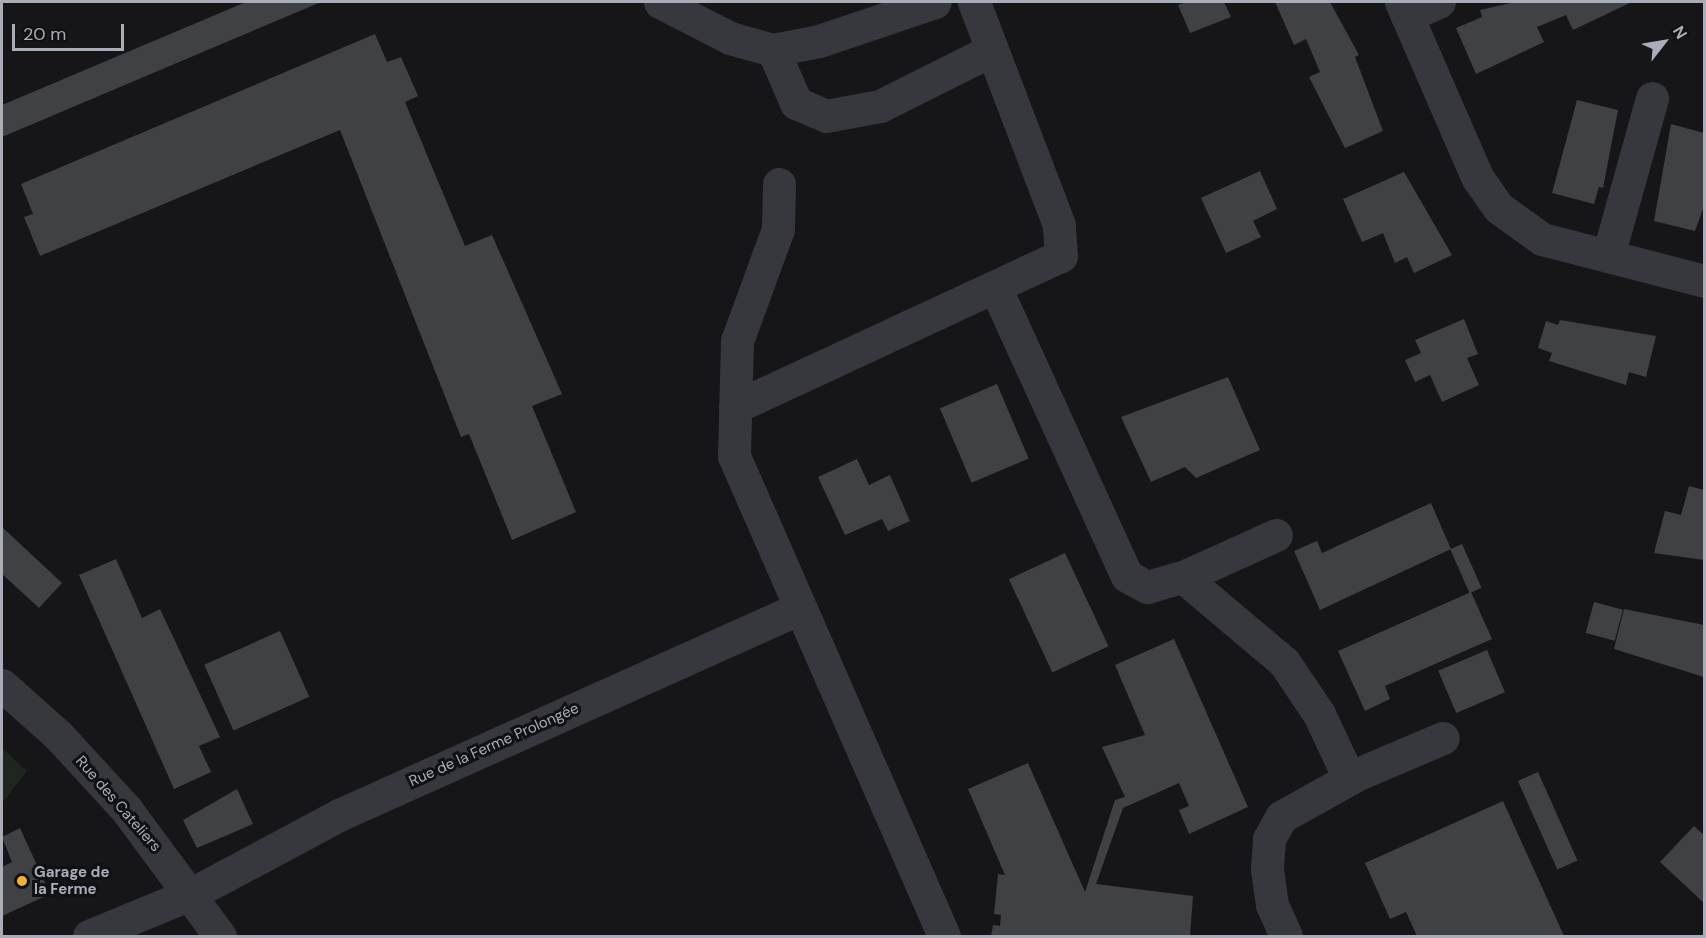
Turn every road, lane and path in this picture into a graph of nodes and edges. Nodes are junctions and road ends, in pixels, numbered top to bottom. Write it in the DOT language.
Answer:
graph roads {
  1 [pos="660,2"];
  2 [pos="935,2"];
  3 [pos="974,2"];
  4 [pos="1439,2"];
  5 [pos="1404,9"];
  6 [pos="773,50"];
  7 [pos="992,50"];
  8 [pos="1652,98"];
  9 [pos="779,184"];
  10 [pos="1608,256"];
  11 [pos="1704,281"];
  12 [pos="996,289"];
  13 [pos="735,407"];
  14 [pos="1276,535"];
  15 [pos="1183,577"];
  16 [pos="800,608"];
  17 [pos="2,685"];
  18 [pos="1443,738"];
  19 [pos="1349,778"];
  20 [pos="193,893"];
  21 [pos="89,936"];
  22 [pos="220,936"];
  23 [pos="944,936"];
  24 [pos="1286,936"];
  1 -- 6 [label="street"];
  2 -- 6 [label="street"];
  3 -- 7 [label="street"];
  4 -- 5 [label="street"];
  5 -- 10 [label="street"];
  6 -- 7 [label="street"];
  7 -- 12 [label="street"];
  8 -- 10 [label="street"];
  9 -- 13 [label="street"];
  10 -- 11 [label="street"];
  12 -- 13 [label="street"];
  12 -- 15 [label="street"];
  13 -- 16 [label="street"];
  14 -- 15 [label="street"];
  15 -- 19 [label="street"];
  16 -- 20 [label="street, Rue de la Ferme Prolongée"];
  16 -- 23 [label="street"];
  17 -- 20 [label="street, Rue des Cateliers"];
  18 -- 19 [label="street"];
  19 -- 24 [label="street"];
  20 -- 21 [label="street, Rue de la Ferme Prolongée"];
  20 -- 22 [label="street, Rue des Cateliers"];
}
